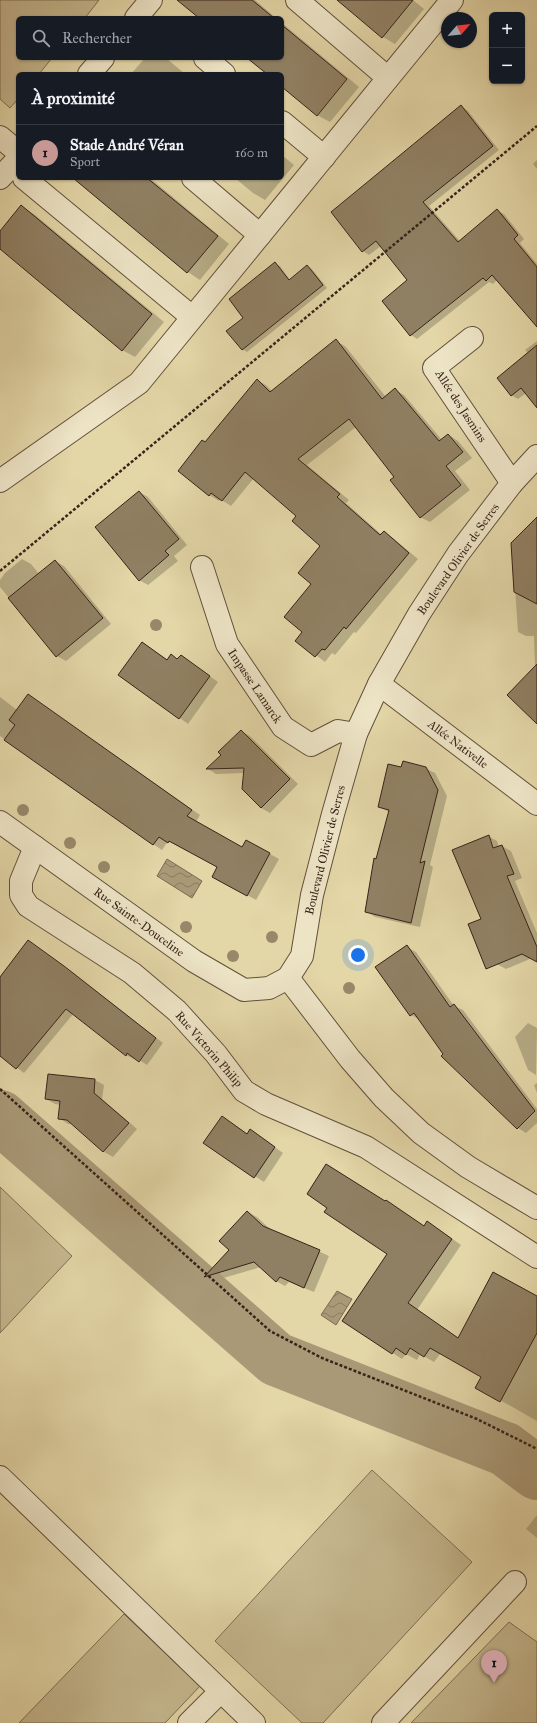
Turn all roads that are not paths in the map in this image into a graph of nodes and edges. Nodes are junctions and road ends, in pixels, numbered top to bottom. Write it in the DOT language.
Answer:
graph roads {
  1 [pos="297,0"];
  2 [pos="452,0"];
  3 [pos="101,60"];
  4 [pos="207,60"];
  5 [pos="92,72"];
  6 [pos="222,72"];
  7 [pos="388,78"];
  8 [pos="284,124"];
  9 [pos="0,137"];
  10 [pos="324,157"];
  11 [pos="15,168"];
  12 [pos="29,180"];
  13 [pos="195,180"];
  14 [pos="260,235"];
  15 [pos="192,317"];
  16 [pos="472,338"];
  17 [pos="537,456"];
  18 [pos="0,481"];
  19 [pos="512,483"];
  20 [pos="202,567"];
  21 [pos="379,684"];
  22 [pos="356,734"];
  23 [pos="537,804"];
  24 [pos="0,822"];
  25 [pos="35,847"];
  26 [pos="288,978"];
  27 [pos="537,1208"];
  28 [pos="537,1257"];
  29 [pos="0,1477"];
  30 [pos="515,1582"];
  31 [pos="221,1691"];
  32 [pos="189,1723"];
  33 [pos="254,1723"];
  34 [pos="383,1723"];
  1 -- 7 [label="street"];
  2 -- 7 [label="street"];
  3 -- 5 [label="street"];
  4 -- 6 [label="street"];
  7 -- 10 [label="street"];
  8 -- 10 [label="street"];
  9 -- 11 [label="street"];
  10 -- 14 [label="street"];
  12 -- 15 [label="street"];
  13 -- 14 [label="street"];
  14 -- 15 [label="street"];
  15 -- 18 [label="street"];
  16 -- 19 [label="street, Allée des Jasmins"];
  17 -- 19 [label="street, Boulevard Olivier de Serres"];
  19 -- 21 [label="street, Boulevard Olivier de Serres"];
  20 -- 22 [label="street, Impasse Lamarck"];
  21 -- 22 [label="street, Boulevard Olivier de Serres"];
  21 -- 23 [label="street, Allée Nativelle"];
  22 -- 26 [label="street, Boulevard Olivier de Serres"];
  24 -- 25 [label="street, Rue Sainte-Douceline"];
  25 -- 26 [label="street, Rue Sainte-Douceline"];
  25 -- 28 [label="street, Rue Victorin Philip"];
  26 -- 27 [label="street"];
  29 -- 31 [label="street"];
  30 -- 34 [label="street"];
  31 -- 32 [label="street"];
  31 -- 33 [label="street"];
}
